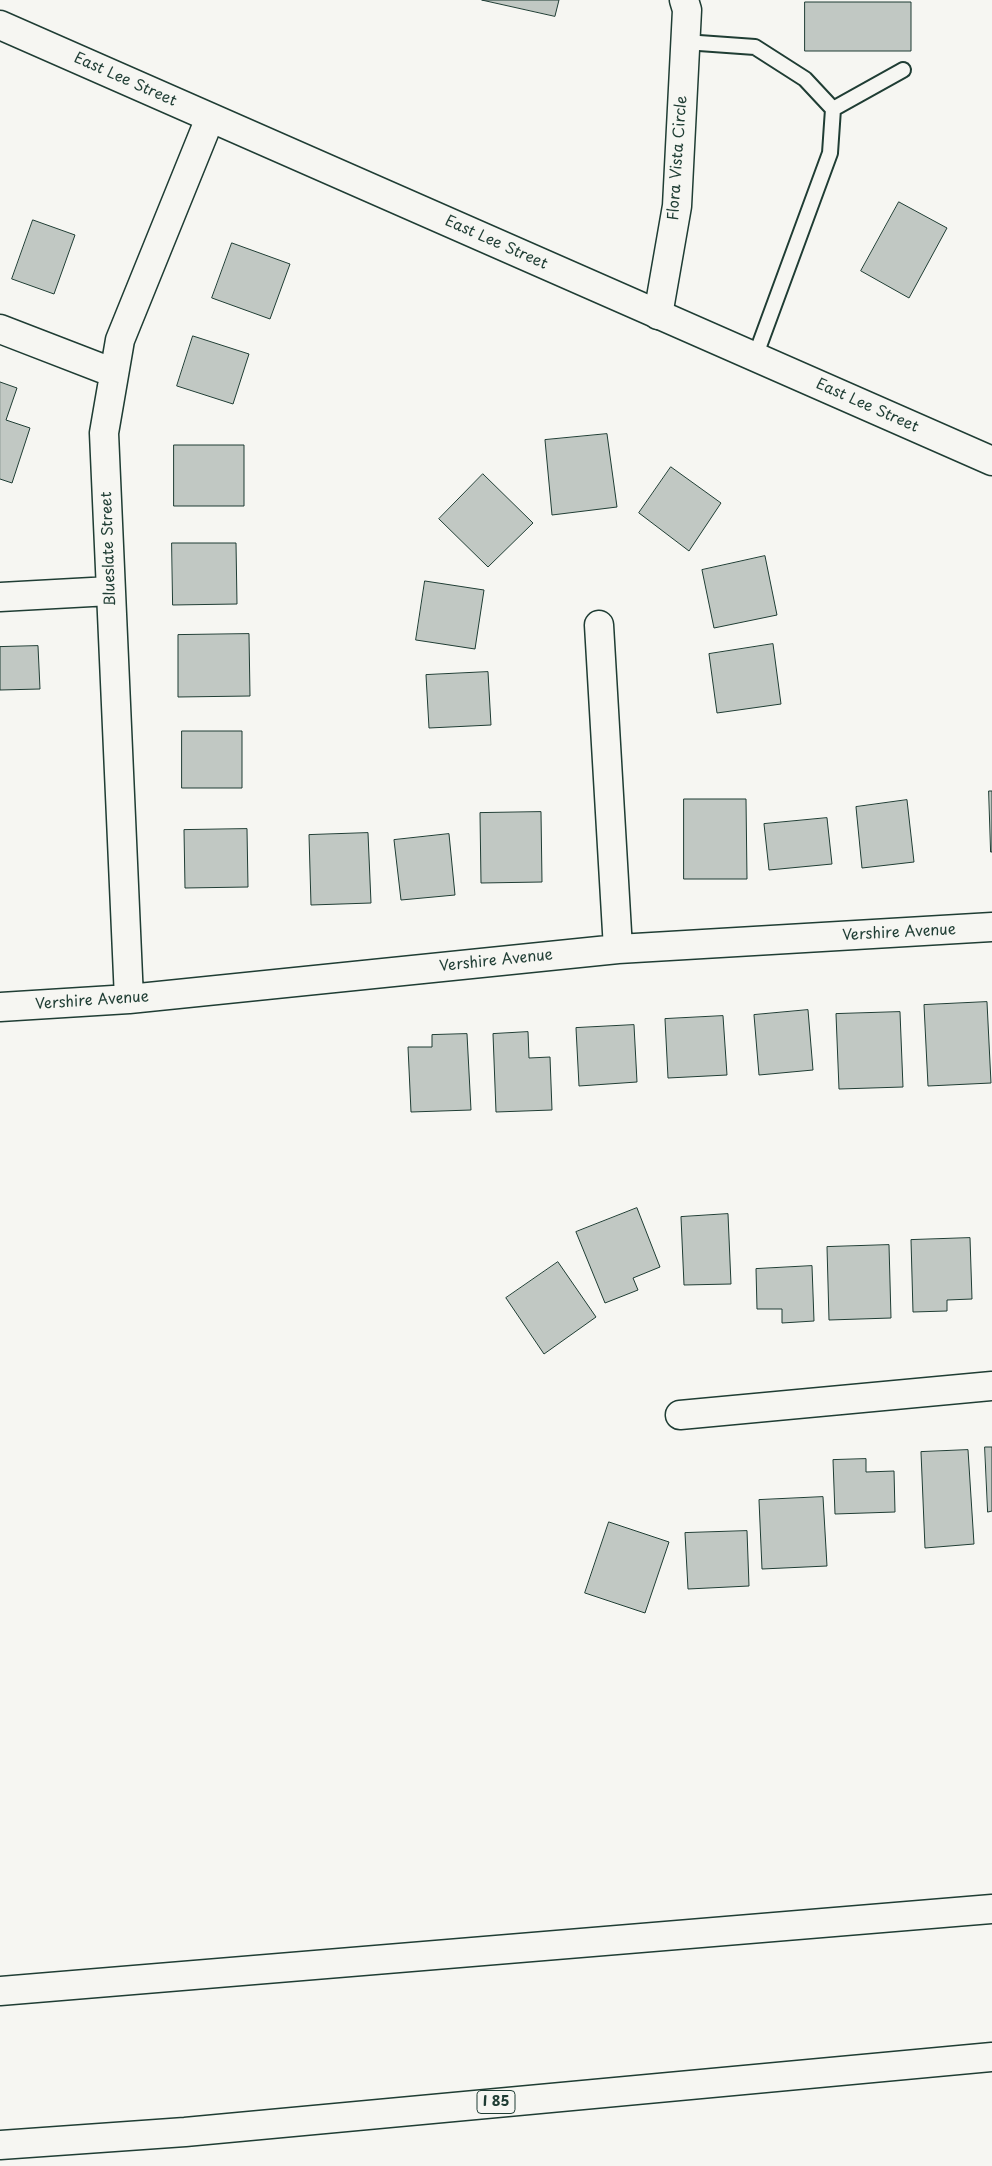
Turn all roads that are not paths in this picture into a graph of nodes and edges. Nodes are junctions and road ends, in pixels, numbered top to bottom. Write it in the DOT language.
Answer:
graph roads {
  1 [pos="684,0"];
  2 [pos="0,25"];
  3 [pos="685,42"];
  4 [pos="903,70"];
  5 [pos="833,109"];
  6 [pos="210,118"];
  7 [pos="658,315"];
  8 [pos="0,329"];
  9 [pos="755,357"];
  10 [pos="114,373"];
  11 [pos="992,461"];
  12 [pos="110,591"];
  13 [pos="0,597"];
  14 [pos="599,625"];
  15 [pos="992,927"];
  16 [pos="618,949"];
  17 [pos="129,999"];
  18 [pos="0,1008"];
  19 [pos="992,1386"];
  20 [pos="680,1414"];
  21 [pos="992,1909"];
  22 [pos="0,1991"];
  23 [pos="992,2057"];
  24 [pos="0,2145"];
  1 -- 3 [label="main road, Flora Vista Circle"];
  2 -- 6 [label="main road, East Lee Street"];
  3 -- 5 [label="lane"];
  3 -- 7 [label="main road, Flora Vista Circle"];
  4 -- 5 [label="lane"];
  5 -- 9 [label="lane"];
  6 -- 7 [label="main road, East Lee Street"];
  6 -- 10 [label="main road, Blueslate Street"];
  7 -- 9 [label="main road, East Lee Street"];
  8 -- 10 [label="main road"];
  9 -- 11 [label="main road, East Lee Street"];
  10 -- 12 [label="main road, Blueslate Street"];
  12 -- 13 [label="main road"];
  12 -- 17 [label="main road, Blueslate Street"];
  14 -- 16 [label="main road"];
  15 -- 16 [label="main road, Vershire Avenue"];
  16 -- 17 [label="main road, Vershire Avenue"];
  17 -- 18 [label="main road, Vershire Avenue"];
  19 -- 20 [label="main road"];
  21 -- 22 [label="main road"];
  23 -- 24 [label="main road, I 85"];
}
